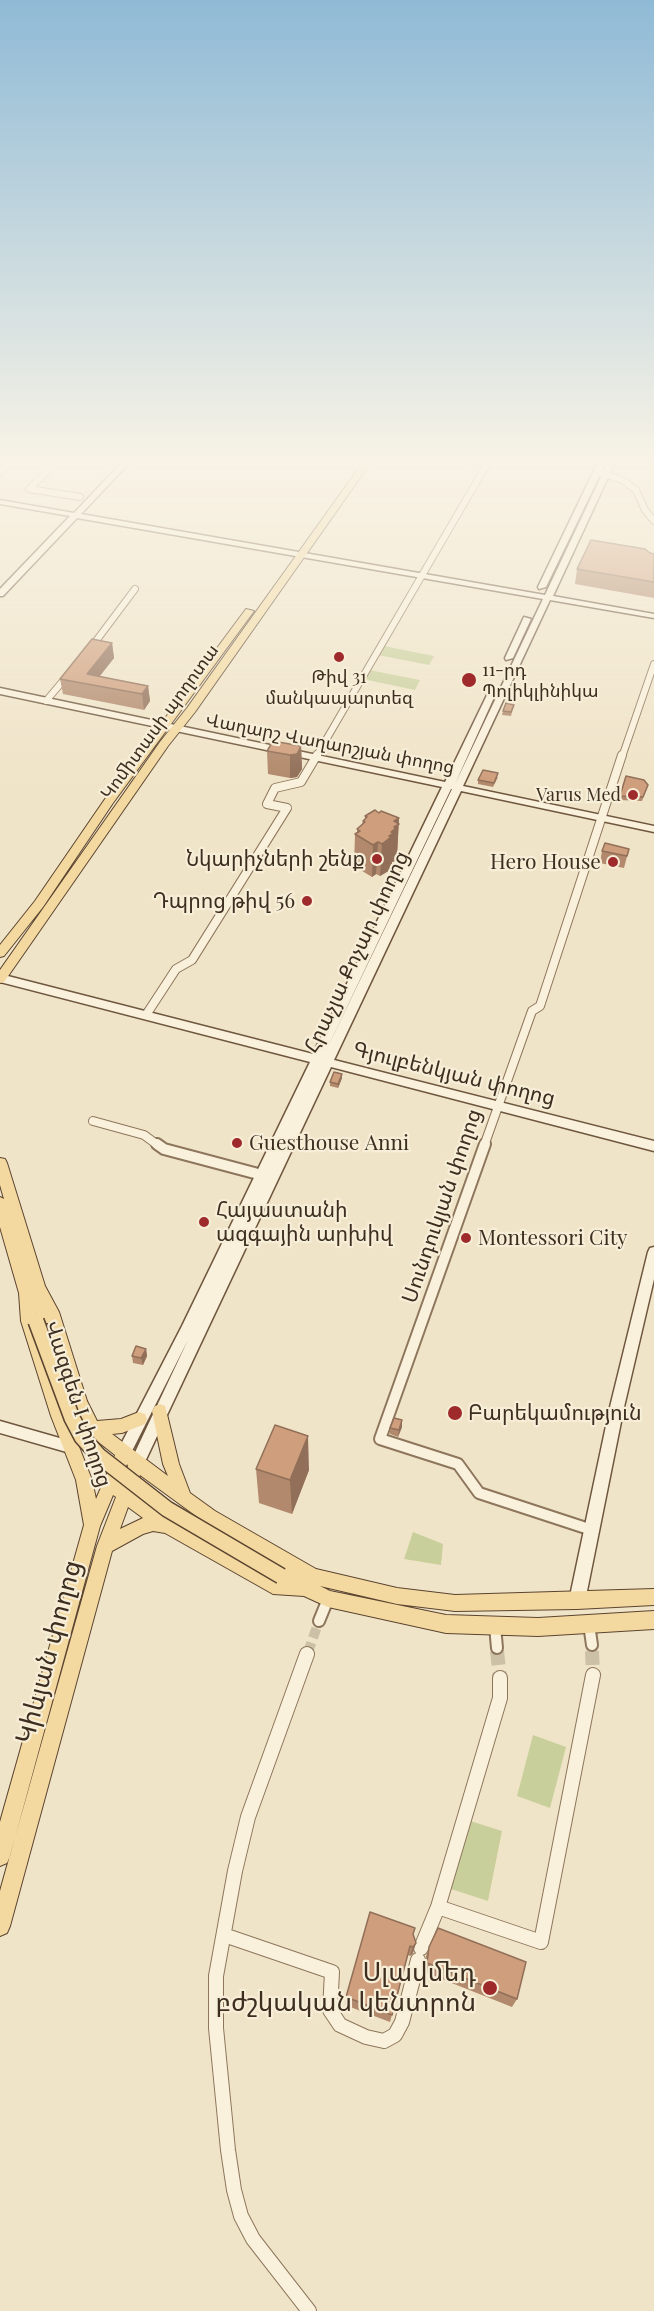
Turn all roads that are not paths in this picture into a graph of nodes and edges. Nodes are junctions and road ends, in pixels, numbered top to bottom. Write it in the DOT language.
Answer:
graph roads {
  1 [pos="27,566"];
  2 [pos="287,566"];
  3 [pos="366,566"];
  4 [pos="426,566"];
  5 [pos="556,566"];
  6 [pos="558,566"];
  7 [pos="421,575"];
  8 [pos="135,589"];
  9 [pos="0,594"];
  10 [pos="542,597"];
  11 [pos="654,616"];
  12 [pos="81,659"];
  13 [pos="654,664"];
  14 [pos="74,669"];
  15 [pos="651,684"];
  16 [pos="0,691"];
  17 [pos="0,697"];
  18 [pos="46,701"];
  19 [pos="169,730"];
  20 [pos="314,760"];
  21 [pos="452,788"];
  22 [pos="600,819"];
  23 [pos="654,831"];
  24 [pos="0,953"];
  25 [pos="0,978"];
  26 [pos="146,1016"];
  27 [pos="323,1060"];
  28 [pos="498,1106"];
  29 [pos="93,1121"];
  30 [pos="654,1146"];
  31 [pos="0,1163"];
  32 [pos="262,1175"];
  33 [pos="0,1203"];
  34 [pos="654,1252"];
  35 [pos="32,1291"];
  36 [pos="160,1411"];
  37 [pos="139,1419"];
  38 [pos="0,1427"];
  39 [pos="93,1428"];
  40 [pos="70,1447"];
  41 [pos="130,1473"];
  42 [pos="110,1482"];
  43 [pos="185,1499"];
  44 [pos="92,1526"];
  45 [pos="167,1526"];
  46 [pos="592,1530"];
  47 [pos="105,1546"];
  48 [pos="311,1583"];
  49 [pos="654,1597"];
  50 [pos="328,1599"];
  51 [pos="577,1601"];
  52 [pos="654,1620"];
  53 [pos="319,1621"];
  54 [pos="589,1624"];
  55 [pos="495,1626"];
  56 [pos="592,1645"];
  57 [pos="497,1648"];
  58 [pos="307,1654"];
  59 [pos="593,1676"];
  60 [pos="500,1678"];
  61 [pos="9,1848"];
  62 [pos="438,1907"];
  63 [pos="0,1926"];
  64 [pos="224,1935"];
  65 [pos="309,2311"];
  1 -- 9 [label="main road"];
  2 -- 19 [label="main road, Կոմիտասի պողոտա"];
  3 -- 7 [label="main road"];
  4 -- 7 [label="street"];
  5 -- 10 [label="main road, Հրաչյա Քոչար փողոց"];
  6 -- 10 [label="main road, Հրաչյա Քոչար փողոց"];
  7 -- 10 [label="main road"];
  7 -- 20 [label="street"];
  8 -- 12 [label="street"];
  10 -- 11 [label="main road"];
  10 -- 21 [label="main road, Հրաչյա Քոչար փողոց"];
  13 -- 15 [label="street, Սունդուկյան փողոց"];
  14 -- 18 [label="street"];
  15 -- 22 [label="street, Սունդուկյան փողոց"];
  16 -- 18 [label="main road, Վաղարշ Վաղարշյան փողոց"];
  17 -- 19 [label="main road, Վաղարշ Վաղարշյան փողոց"];
  18 -- 19 [label="main road, Վաղարշ Վաղարշյան փողոց"];
  19 -- 20 [label="main road, Վաղարշ Վաղարշյան փողոց"];
  19 -- 24 [label="main road, Կոմիտասի պողոտա"];
  19 -- 25 [label="main road, Կոմիտասի պողոտա"];
  20 -- 21 [label="main road, Վաղարշ Վաղարշյան փողոց"];
  20 -- 26 [label="street"];
  21 -- 22 [label="main road, Վաղարշ Վաղարշյան փողոց"];
  21 -- 27 [label="main road, Հրաչյա Քոչար փողոց"];
  22 -- 23 [label="main road, Վաղարշ Վաղարշյան փողոց"];
  22 -- 28 [label="street, Սունդուկյան փողոց"];
  25 -- 26 [label="main road, Գյուլբենկյան փողոց"];
  26 -- 27 [label="main road, Գյուլբենկյան փողոց"];
  27 -- 28 [label="main road, Գյուլբենկյան փողոց"];
  27 -- 32 [label="main road, Հրաչյա Քոչար փողոց"];
  27 -- 36 [label="main road, Հրաչյա Քոչար փողոց"];
  28 -- 30 [label="main road, Գյուլբենկյան փողոց"];
  28 -- 46 [label="street, Սունդուկյան փողոց"];
  29 -- 32 [label="street"];
  31 -- 35 [label="main road, Վազգեն I փողոց"];
  32 -- 37 [label="main road, Հրաչյա Քոչար փողոց"];
  33 -- 35 [label="main road, Վազգեն I փողոց"];
  34 -- 46 [label="main road"];
  35 -- 39 [label="main road, Վազգեն I փողոց"];
  35 -- 40 [label="main road, Վազգեն I փողոց"];
  35 -- 41 [label="main road, Վազգեն I փողոց, bridge"];
  36 -- 41 [label="main road, Հրաչյա Քոչար փողոց"];
  36 -- 43 [label="main road"];
  37 -- 39 [label="main road"];
  37 -- 41 [label="main road, Հրաչյա Քոչար փողոց"];
  38 -- 40 [label="main road"];
  39 -- 40 [label="main road"];
  39 -- 41 [label="main road"];
  40 -- 44 [label="main road, Վազգեն I փողոց"];
  41 -- 42 [label="main road"];
  41 -- 42 [label="main road, Կիևյան փողոց"];
  41 -- 43 [label="main road"];
  41 -- 45 [label="main road"];
  41 -- 47 [label="main road, Կիևյան փողոց"];
  41 -- 48 [label="main road, bridge"];
  42 -- 44 [label="main road, Կիևյան փողոց"];
  43 -- 45 [label="main road"];
  43 -- 48 [label="main road"];
  44 -- 61 [label="main road, Կիևյան փողոց"];
  45 -- 47 [label="main road"];
  45 -- 48 [label="main road"];
  46 -- 51 [label="main road"];
  47 -- 61 [label="main road, Կիևյան փողոց"];
  48 -- 50 [label="main road"];
  48 -- 51 [label="main road"];
  49 -- 51 [label="main road"];
  50 -- 53 [label="street"];
  50 -- 55 [label="main road"];
  52 -- 54 [label="main road"];
  54 -- 55 [label="main road"];
  54 -- 56 [label="street"];
  55 -- 57 [label="street"];
  58 -- 64 [label="street"];
  59 -- 62 [label="street"];
  60 -- 62 [label="street"];
  61 -- 63 [label="main road, Կիևյան փողոց"];
  62 -- 64 [label="street"];
  64 -- 65 [label="street"];
}
